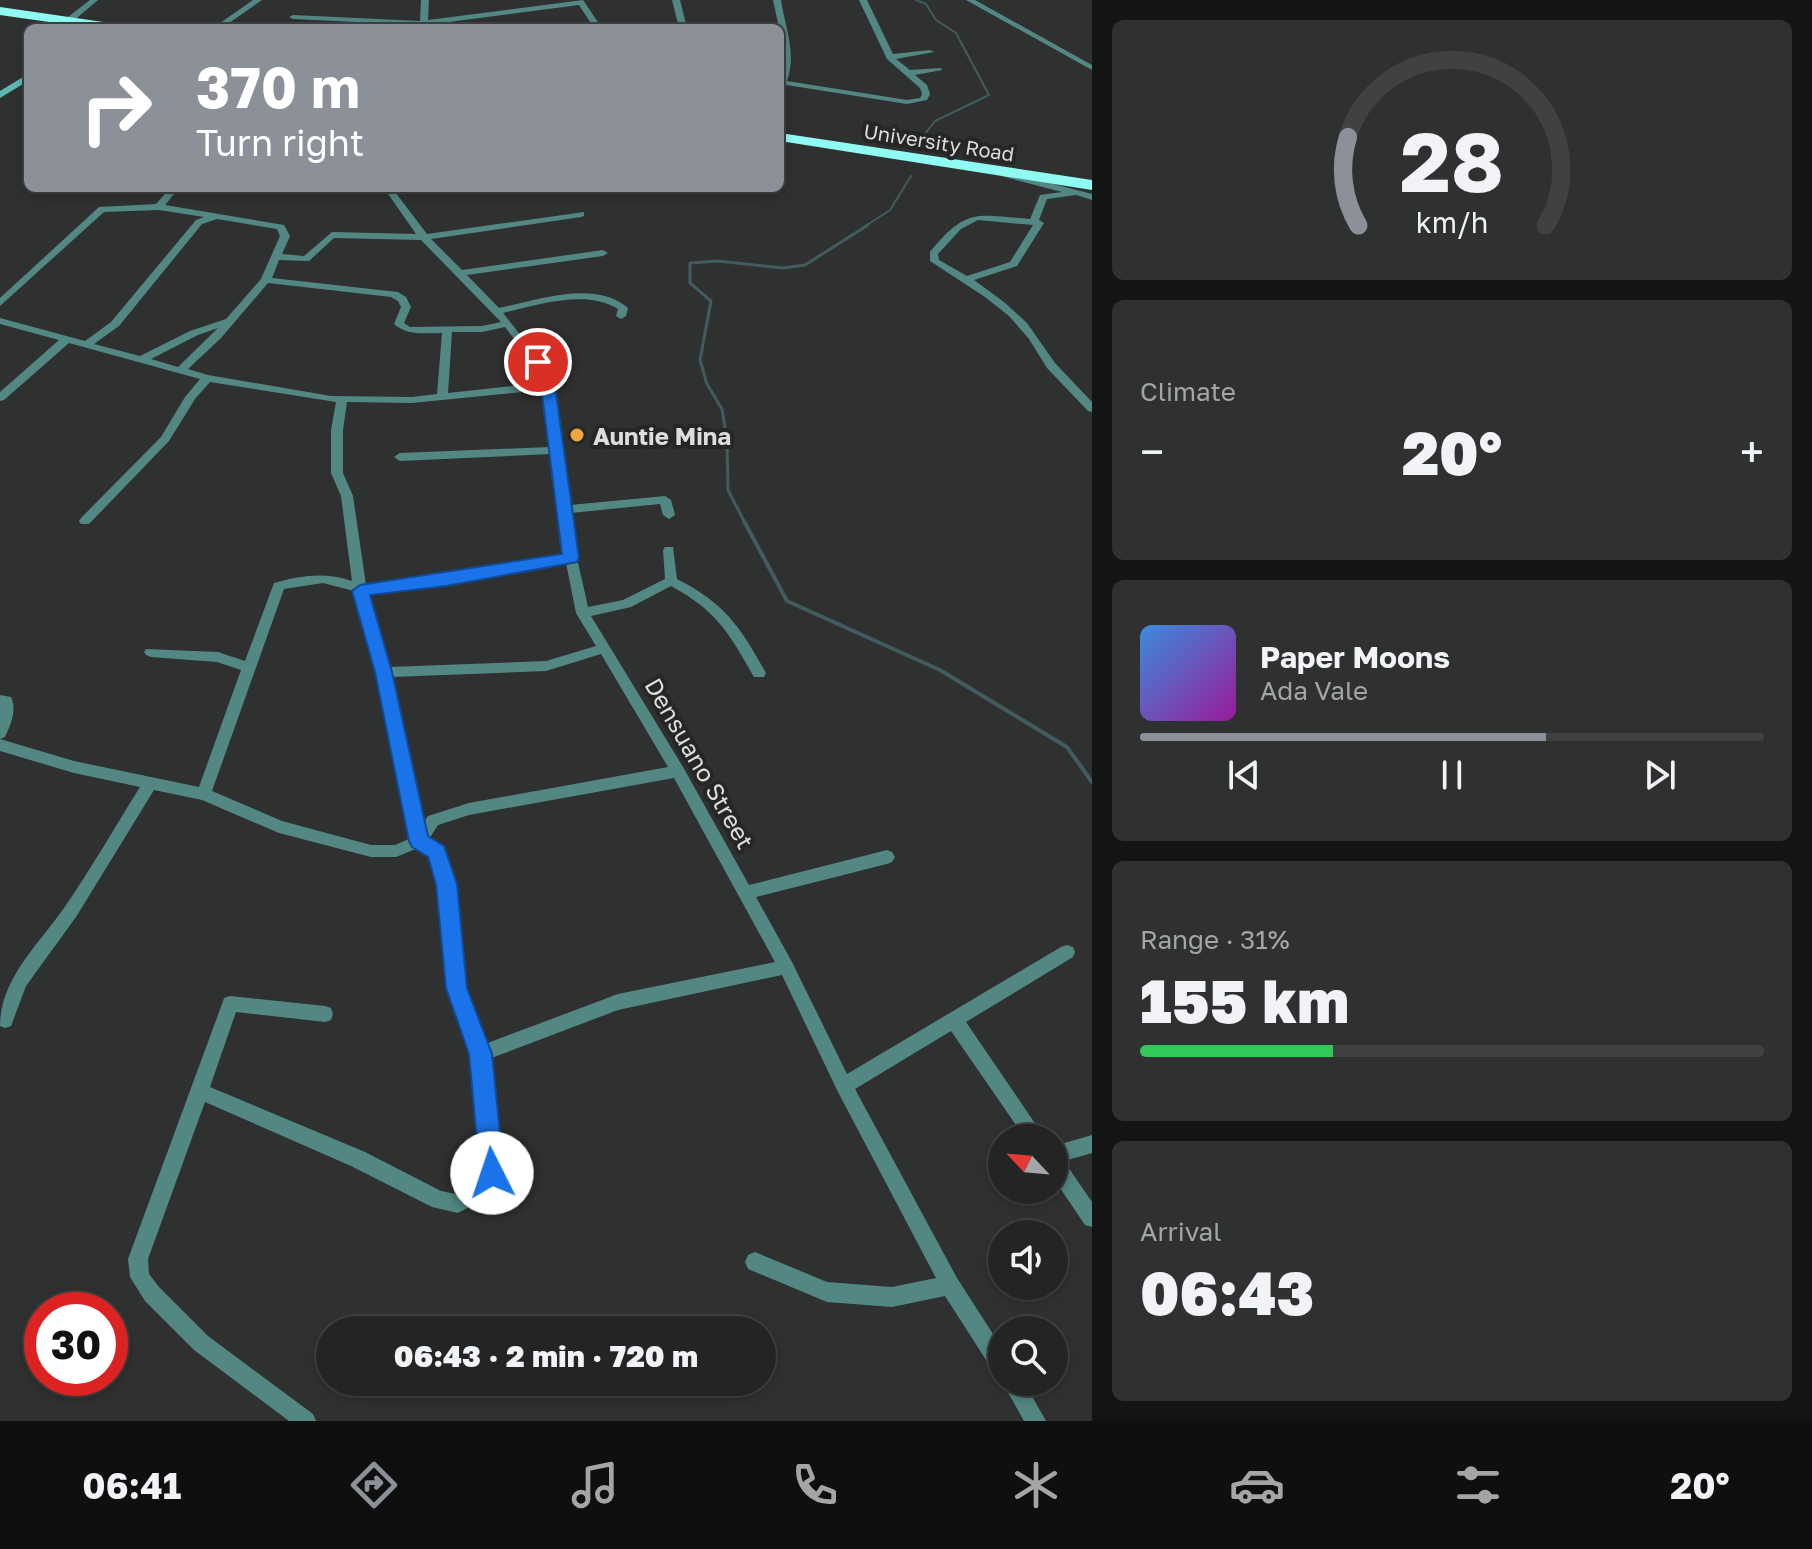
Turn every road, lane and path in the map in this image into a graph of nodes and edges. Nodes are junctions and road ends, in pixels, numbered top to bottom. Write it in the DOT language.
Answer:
graph roads {
  1 [pos="94,0"];
  2 [pos="258,0"];
  3 [pos="425,0"];
  4 [pos="676,0"];
  5 [pos="777,0"];
  6 [pos="863,0"];
  7 [pos="970,0"];
  8 [pos="580,2"];
  9 [pos="0,14"];
  10 [pos="293,17"];
  11 [pos="66,21"];
  12 [pos="88,24"];
  13 [pos="223,24"];
  14 [pos="405,24"];
  15 [pos="421,24"];
  16 [pos="428,24"];
  17 [pos="595,24"];
  18 [pos="682,24"];
  19 [pos="783,24"];
  20 [pos="784,30"];
  21 [pos="930,52"];
  22 [pos="890,57"];
  23 [pos="1092,68"];
  24 [pos="938,70"];
  25 [pos="908,73"];
  26 [pos="784,77"];
  27 [pos="24,80"];
  28 [pos="784,82"];
  29 [pos="0,95"];
  30 [pos="784,132"];
  31 [pos="784,138"];
  32 [pos="1088,186"];
  33 [pos="172,192"];
  34 [pos="391,192"];
  35 [pos="159,207"];
  36 [pos="581,214"];
  37 [pos="197,218"];
  38 [pos="1034,222"];
  39 [pos="427,237"];
  40 [pos="603,253"];
  41 [pos="278,257"];
  42 [pos="462,273"];
  43 [pos="266,280"];
  44 [pos="965,280"];
  45 [pos="0,303"];
  46 [pos="497,311"];
  47 [pos="621,316"];
  48 [pos="0,321"];
  49 [pos="231,321"];
  50 [pos="507,324"];
  51 [pos="447,330"];
  52 [pos="67,339"];
  53 [pos="86,345"];
  54 [pos="141,360"];
  55 [pos="180,371"];
  56 [pos="207,378"];
  57 [pos="548,386"];
  58 [pos="442,395"];
  59 [pos="0,398"];
  60 [pos="342,398"];
  61 [pos="1092,409"];
  62 [pos="555,450"];
  63 [pos="400,457"];
  64 [pos="564,510"];
  65 [pos="669,515"];
  66 [pos="85,521"];
  67 [pos="669,550"];
  68 [pos="571,558"];
  69 [pos="671,581"];
  70 [pos="360,591"];
  71 [pos="583,613"];
  72 [pos="603,649"];
  73 [pos="151,652"];
  74 [pos="251,668"];
  75 [pos="384,672"];
  76 [pos="759,673"];
  77 [pos="0,700"];
  78 [pos="0,733"];
  79 [pos="0,745"];
  80 [pos="678,771"];
  81 [pos="151,782"];
  82 [pos="204,794"];
  83 [pos="419,841"];
  84 [pos="887,857"];
  85 [pos="744,893"];
  86 [pos="1067,952"];
  87 [pos="786,967"];
  88 [pos="325,1014"];
  89 [pos="5,1020"];
  90 [pos="954,1020"];
  91 [pos="480,1054"];
  92 [pos="844,1086"];
  93 [pos="202,1092"];
  94 [pos="1026,1124"];
  95 [pos="1092,1144"];
  96 [pos="1068,1151"];
  97 [pos="1068,1183"];
  98 [pos="1092,1218"];
  99 [pos="755,1262"];
  100 [pos="950,1285"];
  101 [pos="988,1345"];
  102 [pos="1021,1396"];
  103 [pos="306,1421"];
  104 [pos="1036,1421"];
  1 -- 11 [label="street"];
  2 -- 13 [label="street"];
  3 -- 15 [label="street"];
  4 -- 18 [label="street"];
  5 -- 19 [label="street"];
  6 -- 22 [label="street"];
  7 -- 23 [label="street"];
  8 -- 16 [label="street"];
  8 -- 17 [label="street"];
  9 -- 11 [label="highway"];
  10 -- 14 [label="street"];
  11 -- 12 [label="highway"];
  20 -- 26 [label="street"];
  21 -- 22 [label="street"];
  22 -- 25 [label="street"];
  24 -- 25 [label="street"];
  25 -- 28 [label="street"];
  27 -- 29 [label="street"];
  30 -- 32 [label="highway, University Road"];
  31 -- 32 [label="highway, University Road"];
  32 -- 38 [label="street"];
  33 -- 35 [label="street"];
  34 -- 39 [label="street, Densuano Street"];
  35 -- 37 [label="street"];
  35 -- 45 [label="street"];
  36 -- 39 [label="street"];
  37 -- 41 [label="street"];
  37 -- 53 [label="street"];
  38 -- 44 [label="street"];
  38 -- 44 [label="street"];
  39 -- 41 [label="street"];
  39 -- 42 [label="street, Densuano Street"];
  40 -- 42 [label="street"];
  41 -- 43 [label="street"];
  42 -- 46 [label="street, Densuano Street"];
  43 -- 49 [label="street"];
  43 -- 51 [label="street"];
  44 -- 61 [label="street"];
  46 -- 47 [label="street"];
  46 -- 50 [label="street, Densuano Street"];
  48 -- 52 [label="street"];
  49 -- 54 [label="street"];
  49 -- 55 [label="street"];
  50 -- 51 [label="street"];
  50 -- 57 [label="street, Densuano Street"];
  51 -- 58 [label="street"];
  52 -- 53 [label="street"];
  52 -- 59 [label="street"];
  53 -- 54 [label="street"];
  54 -- 55 [label="street"];
  55 -- 56 [label="street"];
  56 -- 60 [label="street"];
  56 -- 66 [label="street"];
  57 -- 58 [label="street"];
  57 -- 62 [label="street, Densuano Street"];
  58 -- 60 [label="street"];
  60 -- 70 [label="street"];
  62 -- 63 [label="street"];
  62 -- 64 [label="street, Densuano Street"];
  64 -- 65 [label="street"];
  64 -- 68 [label="street, Densuano Street"];
  67 -- 69 [label="street"];
  68 -- 70 [label="street"];
  68 -- 71 [label="street, Densuano Street"];
  69 -- 71 [label="street"];
  69 -- 76 [label="street"];
  70 -- 74 [label="street"];
  70 -- 75 [label="street"];
  71 -- 72 [label="street, Densuano Street"];
  72 -- 75 [label="street"];
  72 -- 80 [label="street, Densuano Street"];
  73 -- 74 [label="street"];
  74 -- 82 [label="street"];
  75 -- 83 [label="street"];
  77 -- 78 [label="street"];
  79 -- 81 [label="street"];
  80 -- 83 [label="street"];
  80 -- 85 [label="street, Densuano Street"];
  81 -- 82 [label="street"];
  81 -- 89 [label="street"];
  82 -- 83 [label="street"];
  83 -- 91 [label="street"];
  84 -- 85 [label="street"];
  85 -- 87 [label="street, Densuano Street"];
  86 -- 90 [label="street"];
  87 -- 91 [label="street"];
  87 -- 92 [label="street, Densuano Street"];
  88 -- 93 [label="street"];
  90 -- 92 [label="street"];
  90 -- 94 [label="street"];
  91 -- 93 [label="street"];
  92 -- 100 [label="street, Densuano Street"];
  93 -- 103 [label="street"];
  95 -- 96 [label="street"];
  97 -- 98 [label="street"];
  99 -- 100 [label="street"];
  100 -- 101 [label="street, Densuano Street"];
  102 -- 104 [label="street"];
}
